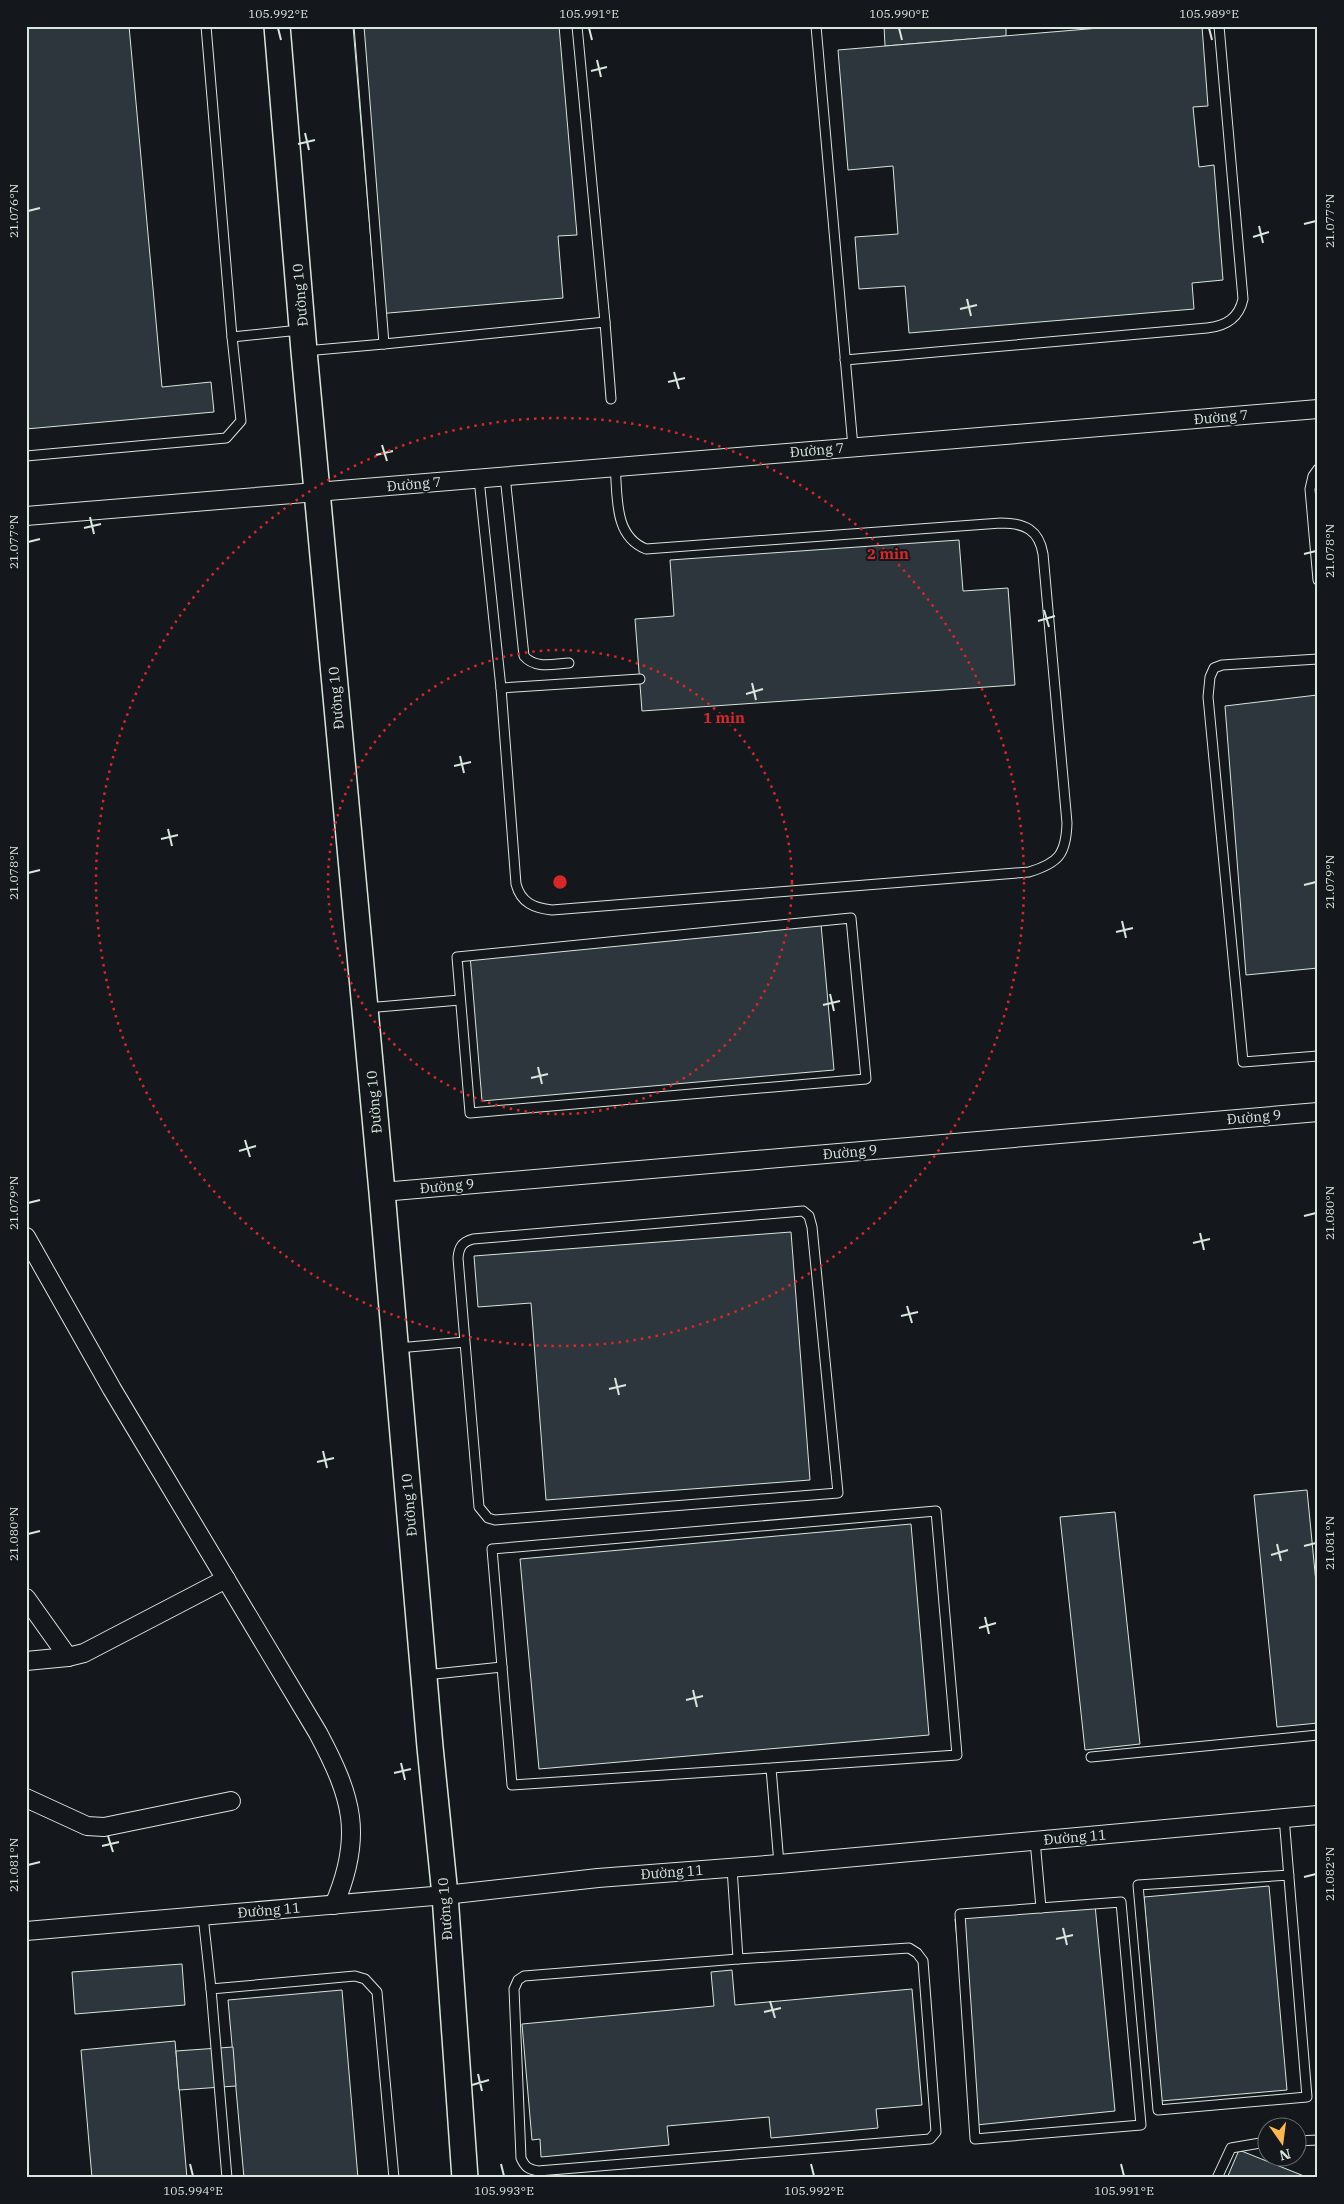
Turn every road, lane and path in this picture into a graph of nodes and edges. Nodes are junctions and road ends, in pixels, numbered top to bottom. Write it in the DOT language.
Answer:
graph roads {
  1 [pos="206,26"];
  2 [pos="277,26"];
  3 [pos="359,26"];
  4 [pos="577,26"];
  5 [pos="816,26"];
  6 [pos="1219,26"];
  7 [pos="605,322"];
  8 [pos="232,337"];
  9 [pos="303,340"];
  10 [pos="384,344"];
  11 [pos="845,360"];
  12 [pos="610,399"];
  13 [pos="1318,408"];
  14 [pos="852,447"];
  15 [pos="26,456"];
  16 [pos="615,466"];
  17 [pos="1318,469"];
  18 [pos="505,476"];
  19 [pos="479,479"];
  20 [pos="317,492"];
  21 [pos="26,516"];
  22 [pos="1318,580"];
  23 [pos="1318,659"];
  24 [pos="569,662"];
  25 [pos="640,679"];
  26 [pos="501,688"];
  27 [pos="460,1000"];
  28 [pos="365,1008"];
  29 [pos="1318,1056"];
  30 [pos="1318,1112"];
  31 [pos="382,1192"];
  32 [pos="26,1237"];
  33 [pos="465,1342"];
  34 [pos="395,1348"];
  35 [pos="226,1579"];
  36 [pos="26,1598"];
  37 [pos="68,1657"];
  38 [pos="26,1661"];
  39 [pos="502,1667"];
  40 [pos="424,1675"];
  41 [pos="1318,1735"];
  42 [pos="1091,1757"];
  43 [pos="771,1768"];
  44 [pos="26,1798"];
  45 [pos="231,1801"];
  46 [pos="1318,1815"];
  47 [pos="1284,1817"];
  48 [pos="1035,1840"];
  49 [pos="780,1864"];
  50 [pos="732,1868"];
  51 [pos="1289,1875"];
  52 [pos="445,1895"];
  53 [pos="334,1905"];
  54 [pos="1041,1908"];
  55 [pos="203,1916"];
  56 [pos="26,1931"];
  57 [pos="738,1959"];
  58 [pos="210,1989"];
  59 [pos="1256,2144"];
  60 [pos="227,2178"];
  61 [pos="394,2178"];
  62 [pos="465,2178"];
  63 [pos="1217,2178"];
  1 -- 8 [label="lane"];
  2 -- 9 [label="street, Đường 10"];
  3 -- 10 [label="lane"];
  4 -- 7 [label="lane"];
  5 -- 11 [label="lane"];
  6 -- 11 [label="lane"];
  7 -- 10 [label="lane"];
  7 -- 12 [label="lane"];
  8 -- 9 [label="lane"];
  8 -- 15 [label="lane"];
  9 -- 10 [label="lane"];
  9 -- 20 [label="street, Đường 10"];
  11 -- 14 [label="lane"];
  13 -- 14 [label="street, Đường 7"];
  14 -- 16 [label="street, Đường 7"];
  16 -- 18 [label="street, Đường 7"];
  16 -- 26 [label="lane"];
  17 -- 22 [label="lane"];
  18 -- 19 [label="street, Đường 7"];
  18 -- 24 [label="lane"];
  19 -- 20 [label="street, Đường 7"];
  19 -- 26 [label="lane"];
  20 -- 21 [label="street, Đường 7"];
  20 -- 28 [label="street, Đường 10"];
  23 -- 29 [label="lane"];
  25 -- 26 [label="lane"];
  27 -- 27 [label="lane"];
  27 -- 28 [label="lane"];
  28 -- 31 [label="street, Đường 10"];
  30 -- 31 [label="street, Đường 9"];
  31 -- 34 [label="street, Đường 10"];
  32 -- 35 [label="street"];
  33 -- 33 [label="lane"];
  33 -- 34 [label="lane"];
  34 -- 40 [label="street, Đường 10"];
  35 -- 37 [label="street"];
  35 -- 53 [label="street"];
  36 -- 37 [label="street"];
  37 -- 38 [label="street"];
  39 -- 40 [label="lane"];
  39 -- 43 [label="lane"];
  39 -- 43 [label="lane"];
  40 -- 52 [label="street, Đường 10"];
  41 -- 42 [label="lane"];
  43 -- 49 [label="lane"];
  44 -- 45 [label="street"];
  46 -- 47 [label="street, Đường 11"];
  47 -- 48 [label="street, Đường 11"];
  47 -- 51 [label="lane"];
  48 -- 49 [label="street, Đường 11"];
  48 -- 54 [label="lane"];
  49 -- 50 [label="street, Đường 11"];
  50 -- 52 [label="street, Đường 11"];
  50 -- 57 [label="lane"];
  51 -- 51 [label="lane"];
  52 -- 53 [label="street, Đường 11"];
  52 -- 62 [label="street, Đường 10"];
  53 -- 55 [label="street, Đường 11"];
  54 -- 54 [label="lane"];
  55 -- 56 [label="street, Đường 11"];
  55 -- 58 [label="lane"];
  57 -- 57 [label="lane"];
  58 -- 60 [label="lane"];
  58 -- 61 [label="lane"];
  59 -- 63 [label="lane"];
}
